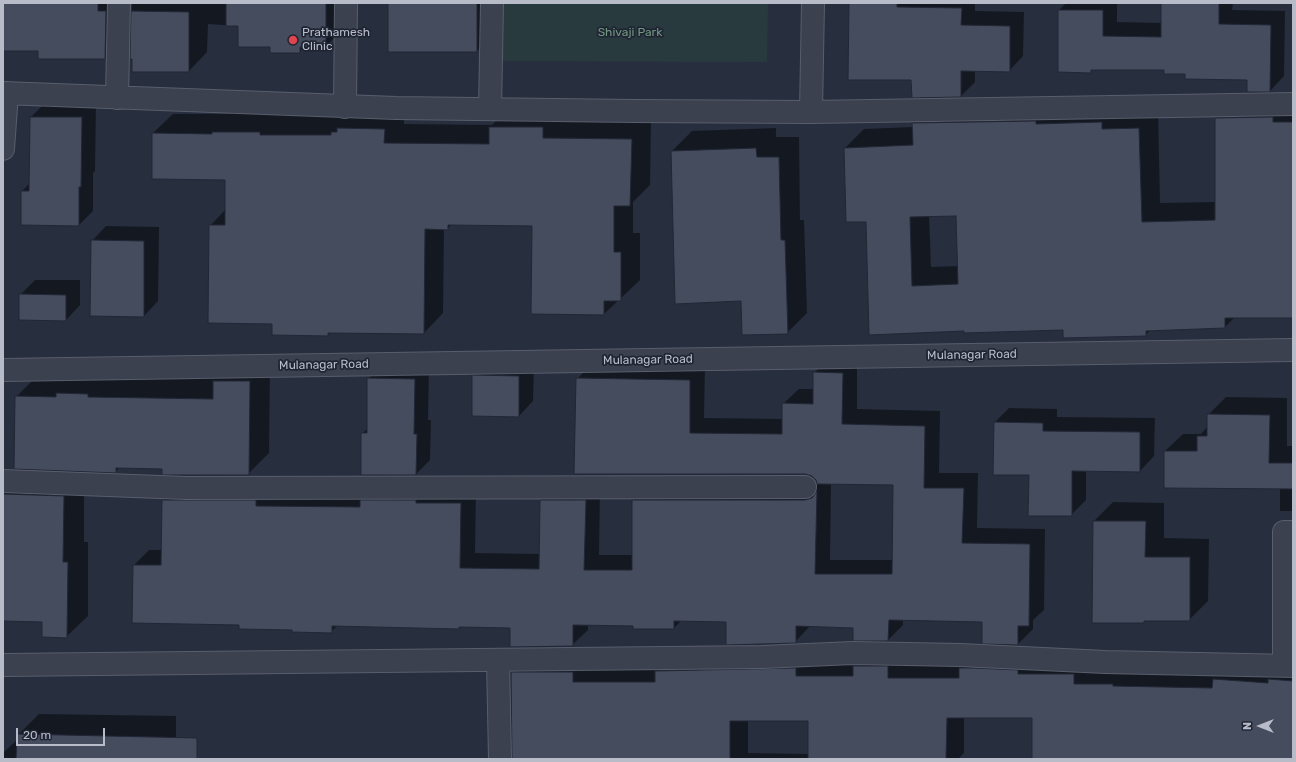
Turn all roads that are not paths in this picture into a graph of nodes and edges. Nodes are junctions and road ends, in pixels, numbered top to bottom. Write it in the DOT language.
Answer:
graph roads {
  1 [pos="119,3"];
  2 [pos="346,3"];
  3 [pos="492,3"];
  4 [pos="814,3"];
  5 [pos="5,93"];
  6 [pos="117,98"];
  7 [pos="1293,104"];
  8 [pos="344,107"];
  9 [pos="490,109"];
  10 [pos="811,112"];
  11 [pos="3,149"];
  12 [pos="1293,350"];
  13 [pos="3,370"];
  14 [pos="3,481"];
  15 [pos="805,487"];
  16 [pos="1293,532"];
  17 [pos="498,660"];
  18 [pos="3,665"];
  19 [pos="1289,666"];
  20 [pos="500,759"];
  1 -- 6 [label="street"];
  2 -- 8 [label="street"];
  3 -- 9 [label="street"];
  4 -- 10 [label="street"];
  5 -- 6 [label="street"];
  5 -- 11 [label="street"];
  6 -- 8 [label="street"];
  7 -- 10 [label="street"];
  8 -- 9 [label="street"];
  9 -- 10 [label="street"];
  12 -- 13 [label="street, Mulanagar Road"];
  14 -- 15 [label="street"];
  16 -- 19 [label="street"];
  17 -- 18 [label="street"];
  17 -- 19 [label="street"];
  17 -- 20 [label="street"];
}
